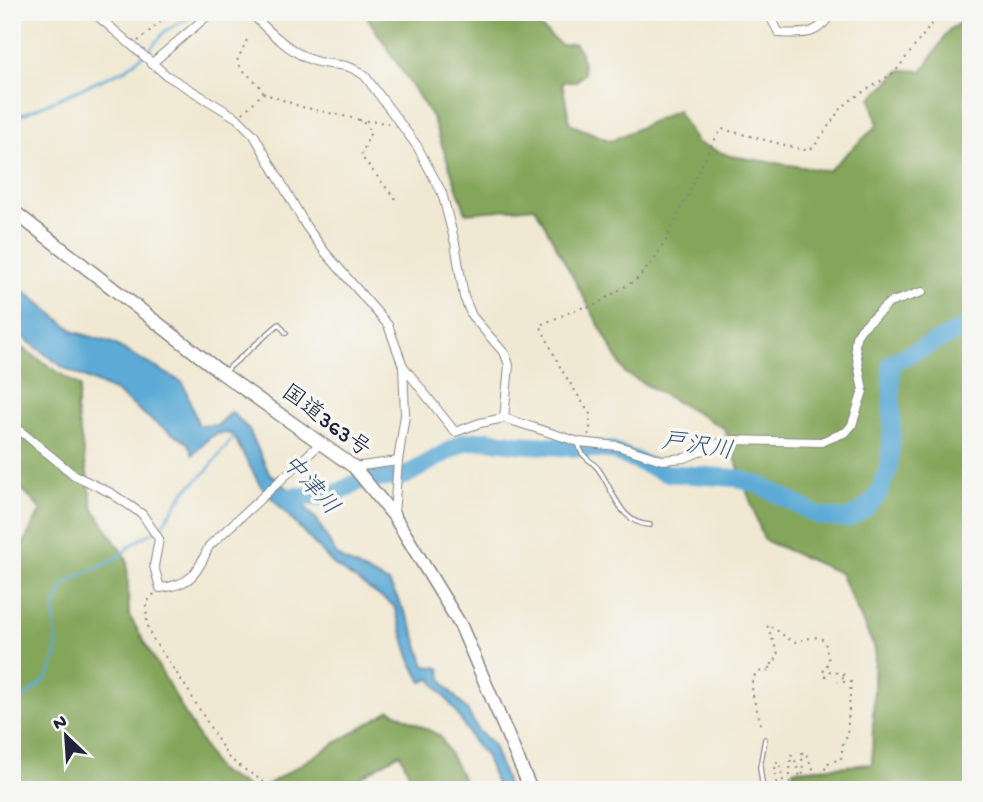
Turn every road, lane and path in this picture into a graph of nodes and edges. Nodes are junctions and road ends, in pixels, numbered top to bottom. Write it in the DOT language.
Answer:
graph roads {
  1 [pos="93,12"];
  2 [pos="153,12"];
  3 [pos="172,12"];
  4 [pos="212,12"];
  5 [pos="251,12"];
  6 [pos="764,12"];
  7 [pos="832,12"];
  8 [pos="941,12"];
  9 [pos="160,23"];
  10 [pos="247,40"];
  11 [pos="131,47"];
  12 [pos="151,64"];
  13 [pos="263,93"];
  14 [pos="237,118"];
  15 [pos="358,120"];
  16 [pos="399,121"];
  17 [pos="396,200"];
  18 [pos="12,210"];
  19 [pos="922,292"];
  20 [pos="286,333"];
  21 [pos="403,366"];
  22 [pos="223,374"];
  23 [pos="504,418"];
  24 [pos="12,424"];
  25 [pos="579,442"];
  26 [pos="318,447"];
  27 [pos="398,461"];
  28 [pos="354,467"];
  29 [pos="394,516"];
  30 [pos="650,525"];
  31 [pos="160,588"];
  32 [pos="761,724"];
  33 [pos="765,739"];
  34 [pos="276,790"];
  35 [pos="531,790"];
  36 [pos="763,790"];
  37 [pos="777,790"];
  38 [pos="787,790"];
  1 -- 11 [label="street"];
  2 -- 9 [label="path"];
  3 -- 9 [label="path"];
  4 -- 12 [label="street"];
  5 -- 16 [label="street"];
  6 -- 7 [label="street"];
  8 -- 25 [label="path"];
  9 -- 11 [label="path"];
  10 -- 13 [label="path"];
  11 -- 12 [label="street"];
  12 -- 14 [label="street"];
  13 -- 14 [label="path"];
  13 -- 15 [label="path"];
  14 -- 21 [label="street"];
  15 -- 16 [label="path"];
  15 -- 17 [label="path"];
  16 -- 23 [label="street"];
  18 -- 22 [label="highway, 国道363号"];
  19 -- 25 [label="street"];
  20 -- 22 [label="lane"];
  21 -- 23 [label="street"];
  21 -- 27 [label="street"];
  22 -- 26 [label="highway, 国道363号"];
  23 -- 25 [label="street"];
  24 -- 31 [label="street"];
  25 -- 30 [label="lane"];
  26 -- 28 [label="highway, 国道363号"];
  26 -- 31 [label="street"];
  27 -- 28 [label="street"];
  27 -- 29 [label="street"];
  28 -- 29 [label="highway, 国道363号"];
  29 -- 35 [label="highway, 国道363号"];
  31 -- 34 [label="path"];
  32 -- 38 [label="path"];
  33 -- 36 [label="lane"];
  37 -- 38 [label="path"];
}
